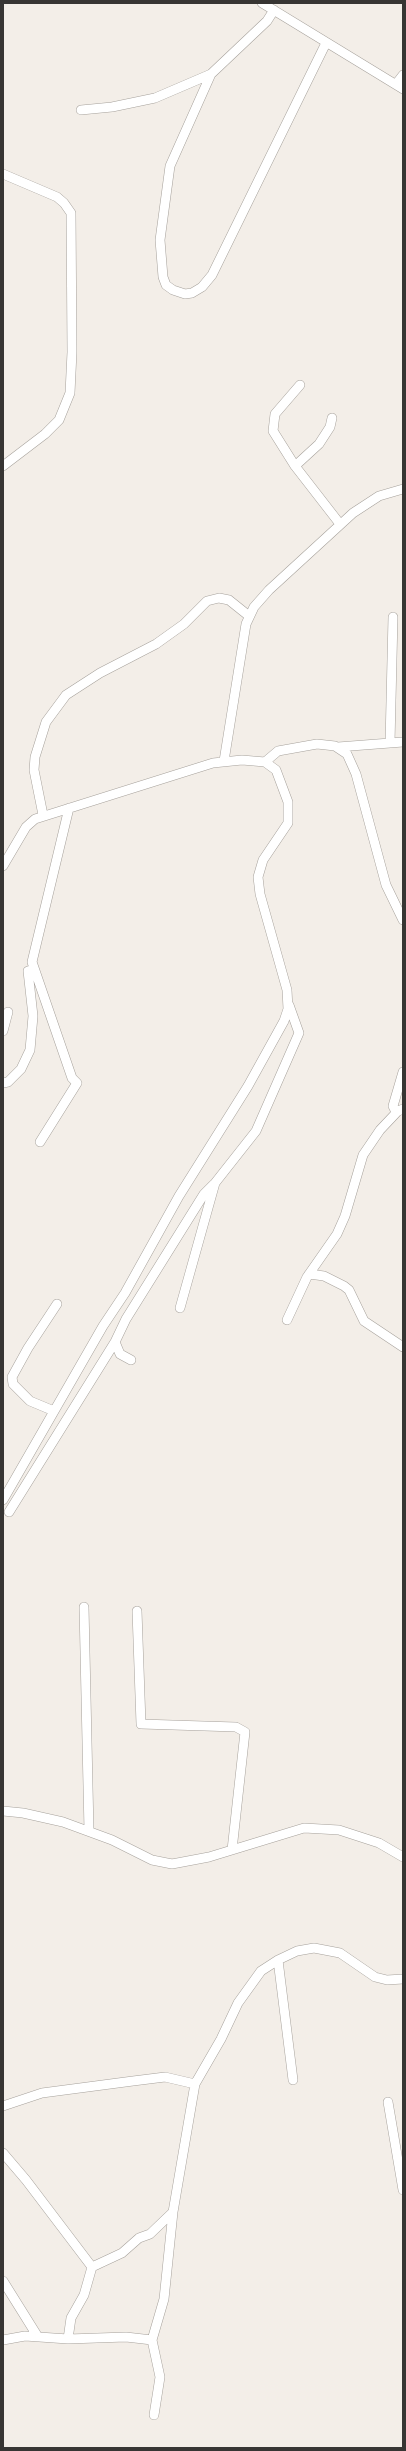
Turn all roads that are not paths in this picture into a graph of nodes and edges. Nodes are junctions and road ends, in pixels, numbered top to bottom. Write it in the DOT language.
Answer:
graph roads {
  1 [pos="262,3"];
  2 [pos="274,10"];
  3 [pos="326,43"];
  4 [pos="211,74"];
  5 [pos="403,75"];
  6 [pos="399,87"];
  7 [pos="81,110"];
  8 [pos="3,174"];
  9 [pos="300,385"];
  10 [pos="332,418"];
  11 [pos="3,466"];
  12 [pos="295,466"];
  13 [pos="403,489"];
  14 [pos="340,524"];
  15 [pos="249,616"];
  16 [pos="394,617"];
  17 [pos="403,742"];
  18 [pos="390,743"];
  19 [pos="338,747"];
  20 [pos="224,761"];
  21 [pos="266,762"];
  22 [pos="69,808"];
  23 [pos="43,815"];
  24 [pos="3,866"];
  25 [pos="403,920"];
  26 [pos="34,968"];
  27 [pos="288,1002"];
  28 [pos="8,1012"];
  29 [pos="3,1030"];
  30 [pos="403,1072"];
  31 [pos="3,1083"];
  32 [pos="400,1110"];
  33 [pos="40,1142"];
  34 [pos="214,1183"];
  35 [pos="309,1274"];
  36 [pos="57,1304"];
  37 [pos="180,1308"];
  38 [pos="287,1320"];
  39 [pos="115,1342"];
  40 [pos="403,1347"];
  41 [pos="130,1360"];
  42 [pos="54,1411"];
  43 [pos="3,1500"];
  44 [pos="9,1512"];
  45 [pos="84,1607"];
  46 [pos="137,1611"];
  47 [pos="3,1811"];
  48 [pos="89,1831"];
  49 [pos="232,1850"];
  50 [pos="403,1857"];
  51 [pos="278,1960"];
  52 [pos="403,1979"];
  53 [pos="293,2080"];
  54 [pos="195,2084"];
  55 [pos="388,2102"];
  56 [pos="3,2106"];
  57 [pos="3,2153"];
  58 [pos="403,2190"];
  59 [pos="173,2212"];
  60 [pos="92,2267"];
  61 [pos="3,2281"];
  62 [pos="38,2337"];
  63 [pos="68,2339"];
  64 [pos="3,2340"];
  65 [pos="152,2340"];
  66 [pos="154,2415"];
  1 -- 2 [label="street"];
  2 -- 3 [label="street"];
  2 -- 4 [label="street"];
  3 -- 4 [label="street"];
  3 -- 6 [label="street"];
  4 -- 7 [label="street"];
  5 -- 6 [label="street"];
  8 -- 11 [label="street"];
  9 -- 12 [label="street"];
  10 -- 12 [label="street"];
  12 -- 14 [label="street"];
  13 -- 14 [label="street"];
  14 -- 15 [label="street"];
  15 -- 20 [label="street"];
  15 -- 23 [label="street"];
  16 -- 18 [label="street"];
  17 -- 18 [label="street"];
  18 -- 19 [label="street"];
  19 -- 21 [label="street"];
  19 -- 25 [label="street"];
  20 -- 21 [label="street"];
  20 -- 22 [label="street"];
  21 -- 27 [label="street"];
  22 -- 23 [label="street"];
  22 -- 26 [label="street"];
  23 -- 24 [label="street"];
  26 -- 31 [label="street"];
  26 -- 33 [label="street"];
  27 -- 34 [label="street"];
  27 -- 42 [label="street"];
  28 -- 29 [label="street"];
  30 -- 32 [label="street"];
  32 -- 35 [label="street"];
  34 -- 37 [label="street"];
  34 -- 39 [label="street"];
  35 -- 38 [label="street"];
  35 -- 40 [label="street"];
  36 -- 42 [label="street"];
  39 -- 41 [label="street"];
  39 -- 44 [label="street"];
  42 -- 43 [label="street"];
  45 -- 48 [label="street"];
  46 -- 49 [label="street"];
  47 -- 48 [label="street"];
  48 -- 49 [label="street"];
  49 -- 50 [label="street"];
  51 -- 52 [label="street"];
  51 -- 53 [label="street"];
  51 -- 54 [label="street"];
  54 -- 56 [label="street"];
  54 -- 59 [label="street"];
  55 -- 58 [label="street"];
  57 -- 60 [label="street"];
  59 -- 60 [label="street"];
  59 -- 65 [label="street"];
  60 -- 63 [label="street"];
  61 -- 62 [label="street"];
  62 -- 63 [label="street"];
  62 -- 64 [label="street"];
  63 -- 65 [label="street"];
  65 -- 66 [label="street"];
}
